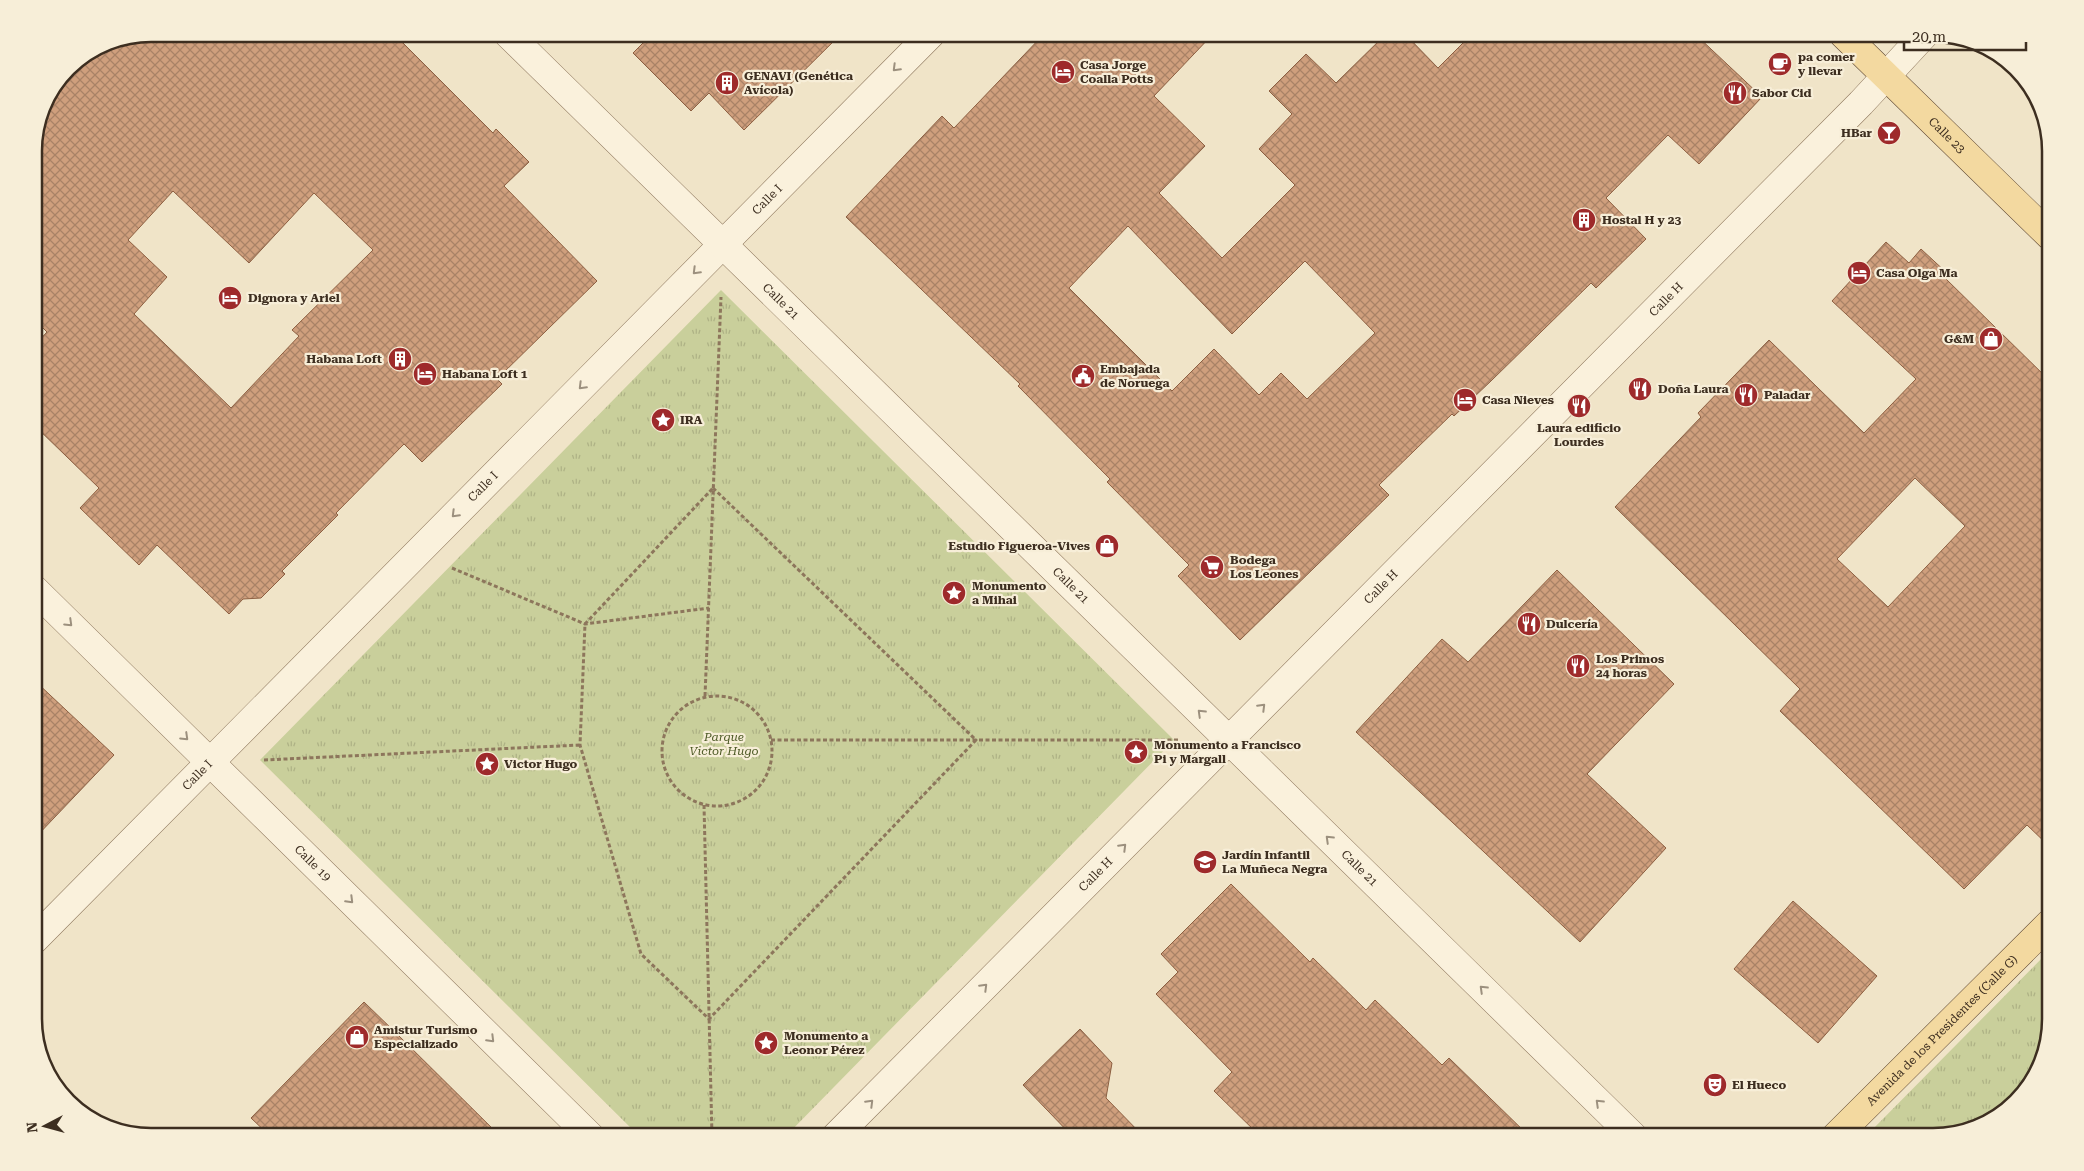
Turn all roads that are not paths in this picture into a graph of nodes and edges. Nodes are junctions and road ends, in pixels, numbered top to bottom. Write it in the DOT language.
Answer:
graph roads {
  1 [pos="1850,42"];
  2 [pos="1918,42"];
  3 [pos="517,43"];
  4 [pos="922,43"];
  5 [pos="1886,77"];
  6 [pos="2041,227"];
  7 [pos="722,244"];
  8 [pos="43,598"];
  9 [pos="1228,740"];
  10 [pos="210,762"];
  11 [pos="43,931"];
  12 [pos="2042,931"];
  13 [pos="582,1128"];
  14 [pos="844,1128"];
  15 [pos="1625,1128"];
  16 [pos="1844,1128"];
  1 -- 5 [label="main road, Calle 23"];
  2 -- 5 [label="street, Calle H"];
  3 -- 7 [label="street, Calle 21"];
  4 -- 7 [label="street, Calle I, one-way"];
  5 -- 6 [label="main road, Calle 23"];
  9 -- 5 [label="street, Calle H, one-way"];
  9 -- 7 [label="street, Calle 21, one-way"];
  7 -- 10 [label="street, Calle I, one-way"];
  8 -- 10 [label="street, Calle 19, one-way"];
  14 -- 9 [label="street, Calle H, one-way"];
  15 -- 9 [label="street, Calle 21, one-way"];
  10 -- 11 [label="street, Calle I"];
  10 -- 13 [label="street, Calle 19, one-way"];
  12 -- 16 [label="main road, Avenida de los Presidentes (Calle G)"];
}
